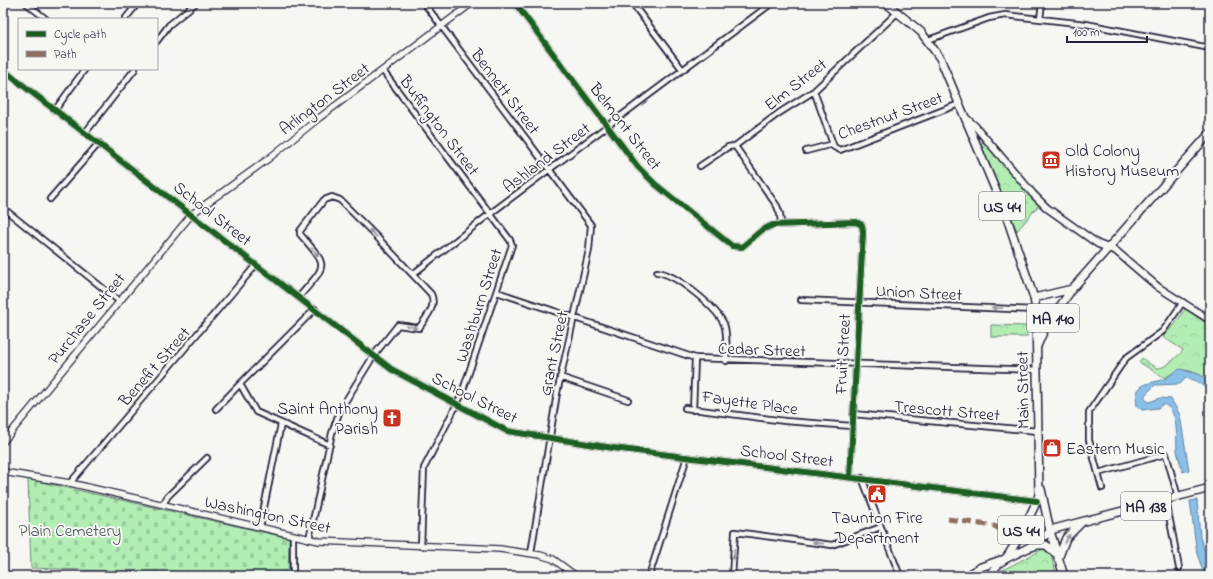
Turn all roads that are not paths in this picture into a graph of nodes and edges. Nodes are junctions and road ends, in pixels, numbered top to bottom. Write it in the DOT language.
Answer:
graph roads {
  1 [pos="26,3"];
  2 [pos="138,3"];
  3 [pos="196,3"];
  4 [pos="424,3"];
  5 [pos="472,3"];
  6 [pos="515,3"];
  7 [pos="632,3"];
  8 [pos="772,3"];
  9 [pos="886,3"];
  10 [pos="1042,3"];
  11 [pos="898,12"];
  12 [pos="45,18"];
  13 [pos="126,18"];
  14 [pos="1040,19"];
  15 [pos="441,26"];
  16 [pos="158,40"];
  17 [pos="928,40"];
  18 [pos="1210,48"];
  19 [pos="3,70"];
  20 [pos="84,70"];
  21 [pos="134,70"];
  22 [pos="682,70"];
  23 [pos="383,71"];
  24 [pos="814,91"];
  25 [pos="959,104"];
  26 [pos="55,110"];
  27 [pos="964,116"];
  28 [pos="608,127"];
  29 [pos="85,133"];
  30 [pos="1210,133"];
  31 [pos="98,143"];
  32 [pos="834,144"];
  33 [pos="736,146"];
  34 [pos="806,151"];
  35 [pos="700,166"];
  36 [pos="550,170"];
  37 [pos="50,199"];
  38 [pos="3,208"];
  39 [pos="192,214"];
  40 [pos="491,214"];
  41 [pos="781,224"];
  42 [pos="1108,248"];
  43 [pos="256,265"];
  44 [pos="657,272"];
  45 [pos="413,274"];
  46 [pos="1072,289"];
  47 [pos="497,292"];
  48 [pos="1052,294"];
  49 [pos="299,297"];
  50 [pos="1034,298"];
  51 [pos="801,300"];
  52 [pos="118,302"];
  53 [pos="859,302"];
  54 [pos="1183,302"];
  55 [pos="315,309"];
  56 [pos="1058,309"];
  57 [pos="1036,310"];
  58 [pos="574,317"];
  59 [pos="1210,320"];
  60 [pos="1036,348"];
  61 [pos="374,355"];
  62 [pos="695,358"];
  63 [pos="726,361"];
  64 [pos="856,364"];
  65 [pos="1037,370"];
  66 [pos="560,376"];
  67 [pos="240,384"];
  68 [pos="628,400"];
  69 [pos="457,404"];
  70 [pos="685,408"];
  71 [pos="216,409"];
  72 [pos="693,410"];
  73 [pos="853,414"];
  74 [pos="281,424"];
  75 [pos="852,426"];
  76 [pos="1038,431"];
  77 [pos="550,438"];
  78 [pos="3,442"];
  79 [pos="330,445"];
  80 [pos="687,457"];
  81 [pos="207,458"];
  82 [pos="3,472"];
  83 [pos="1098,473"];
  84 [pos="850,477"];
  85 [pos="862,478"];
  86 [pos="1040,482"];
  87 [pos="70,483"];
  88 [pos="1102,488"];
  89 [pos="1210,488"];
  90 [pos="1178,497"];
  91 [pos="1166,500"];
  92 [pos="1037,501"];
  93 [pos="163,504"];
  94 [pos="1047,518"];
  95 [pos="1081,523"];
  96 [pos="260,527"];
  97 [pos="881,527"];
  98 [pos="1050,531"];
  99 [pos="293,535"];
  100 [pos="309,539"];
  101 [pos="421,546"];
  102 [pos="1028,548"];
  103 [pos="531,553"];
  104 [pos="1058,559"];
  105 [pos="1003,560"];
  106 [pos="1179,568"];
  107 [pos="968,575"];
  108 [pos="292,576"];
  109 [pos="576,576"];
  110 [pos="649,576"];
  111 [pos="732,576"];
  112 [pos="900,576"];
  113 [pos="985,576"];
  114 [pos="992,576"];
  115 [pos="1064,576"];
  1 -- 12 [label="street"];
  2 -- 13 [label="street"];
  3 -- 16 [label="street"];
  4 -- 15 [label="street, Bennett Street"];
  5 -- 15 [label="street, Arlington Street"];
  6 -- 28 [label="street, Belmont Street"];
  7 -- 22 [label="street"];
  8 -- 22 [label="street, Ashland Street"];
  9 -- 11 [label="main road, US 44"];
  10 -- 14 [label="street"];
  11 -- 17 [label="main road, US 44"];
  11 -- 24 [label="street, Elm Street"];
  14 -- 17 [label="street"];
  14 -- 18 [label="street"];
  15 -- 23 [label="street, Arlington Street"];
  15 -- 36 [label="street, Bennett Street"];
  17 -- 25 [label="main road, US 44"];
  19 -- 26 [label="street, School Street"];
  20 -- 26 [label="street"];
  21 -- 29 [label="street"];
  22 -- 28 [label="street, Ashland Street"];
  23 -- 39 [label="street, Arlington Street"];
  23 -- 40 [label="street, Buffington Street"];
  24 -- 32 [label="street"];
  24 -- 33 [label="street, Elm Street"];
  25 -- 27 [label="main road, US 44"];
  25 -- 32 [label="street, Chestnut Street"];
  26 -- 29 [label="street, School Street"];
  27 -- 42 [label="main road"];
  27 -- 50 [label="main road, US 44"];
  28 -- 36 [label="street, Ashland Street"];
  28 -- 41 [label="street, Belmont Street"];
  29 -- 31 [label="street, School Street"];
  30 -- 42 [label="main road, MA 140"];
  31 -- 37 [label="street"];
  31 -- 39 [label="street, School Street"];
  32 -- 34 [label="street"];
  33 -- 35 [label="street, Elm Street"];
  33 -- 41 [label="street"];
  36 -- 40 [label="street, Ashland Street"];
  36 -- 58 [label="street, Grant Street"];
  38 -- 52 [label="street"];
  39 -- 43 [label="street, School Street"];
  39 -- 52 [label="street, Purchase Street"];
  40 -- 45 [label="street, Ashland Street"];
  40 -- 47 [label="street, Washburn Street"];
  41 -- 53 [label="street, Fruit Street"];
  42 -- 46 [label="main road, MA 140"];
  42 -- 54 [label="main road"];
  43 -- 49 [label="street, School Street"];
  43 -- 87 [label="street, Benefit Street"];
  44 -- 63 [label="street"];
  45 -- 49 [label="street, one-way"];
  61 -- 45 [label="street, one-way"];
  46 -- 48 [label="main road, MA 140"];
  46 -- 56 [label="main road, MA 140"];
  47 -- 58 [label="street, Cedar Street"];
  47 -- 69 [label="street, Washburn Street"];
  48 -- 50 [label="main road, MA 140"];
  48 -- 56 [label="main road"];
  49 -- 55 [label="street, School Street"];
  50 -- 57 [label="main road, Main Street / US 44"];
  51 -- 53 [label="street, Union Street"];
  52 -- 78 [label="street, Purchase Street"];
  57 -- 53 [label="street, Union Street, one-way"];
  53 -- 64 [label="street, Fruit Street"];
  54 -- 59 [label="main road"];
  54 -- 83 [label="street"];
  55 -- 61 [label="street, School Street"];
  55 -- 67 [label="street"];
  56 -- 60 [label="main road, MA 140"];
  57 -- 60 [label="main road, Main Street / US 44"];
  58 -- 62 [label="street, Cedar Street"];
  58 -- 66 [label="street, Grant Street"];
  60 -- 65 [label="main road, Main Street / US 44"];
  61 -- 69 [label="street, School Street"];
  61 -- 79 [label="street"];
  62 -- 63 [label="street, Cedar Street"];
  62 -- 72 [label="street, Fayette Place"];
  63 -- 64 [label="street, Cedar Street"];
  64 -- 65 [label="street, Cedar Street"];
  64 -- 73 [label="street, Fruit Street"];
  65 -- 76 [label="main road, Main Street / US 44"];
  66 -- 68 [label="street"];
  66 -- 77 [label="street, Grant Street"];
  67 -- 71 [label="street"];
  67 -- 74 [label="street"];
  69 -- 77 [label="street, School Street"];
  69 -- 101 [label="street, Washburn Street"];
  70 -- 72 [label="street"];
  72 -- 75 [label="street, Fayette Place"];
  73 -- 75 [label="street, Fruit Street"];
  73 -- 76 [label="street, Trescott Street"];
  74 -- 79 [label="street"];
  74 -- 96 [label="street"];
  75 -- 84 [label="street, Fruit Street"];
  76 -- 86 [label="main road, Main Street / US 44"];
  77 -- 80 [label="street, School Street"];
  77 -- 103 [label="street, Grant Street"];
  79 -- 100 [label="street"];
  80 -- 84 [label="street, School Street"];
  80 -- 110 [label="street"];
  81 -- 93 [label="street"];
  82 -- 87 [label="street, Washington Street"];
  83 -- 88 [label="street"];
  83 -- 90 [label="street"];
  84 -- 85 [label="street, School Street"];
  85 -- 92 [label="street, School Street"];
  85 -- 97 [label="street"];
  86 -- 92 [label="main road, Main Street / US 44"];
  86 -- 94 [label="main road, Main Street / US 44"];
  87 -- 93 [label="street, Washington Street"];
  89 -- 90 [label="main road, MA 138"];
  90 -- 91 [label="main road, MA 138"];
  91 -- 95 [label="main road, MA 138"];
  91 -- 106 [label="street"];
  92 -- 94 [label="main road"];
  92 -- 105 [label="main road, Main Street / US 44"];
  93 -- 96 [label="street, Washington Street"];
  94 -- 98 [label="main road, Main Street / US 44"];
  95 -- 98 [label="main road, MA 138"];
  104 -- 95 [label="main road, MA 138, one-way"];
  96 -- 99 [label="street, Washington Street"];
  97 -- 111 [label="street, one-way"];
  97 -- 112 [label="street"];
  98 -- 102 [label="main road, MA 138"];
  98 -- 104 [label="main road, US 44"];
  99 -- 100 [label="street, Washington Street"];
  99 -- 108 [label="street"];
  100 -- 101 [label="street, Washington Street"];
  101 -- 103 [label="street, Washington Street"];
  102 -- 104 [label="main road"];
  102 -- 105 [label="main road, MA 138"];
  103 -- 109 [label="street, Washington Street"];
  104 -- 115 [label="main road, US 44"];
  105 -- 107 [label="main road, MA 138"];
  105 -- 114 [label="main road, US 44"];
  107 -- 113 [label="main road, MA 138"];
}
